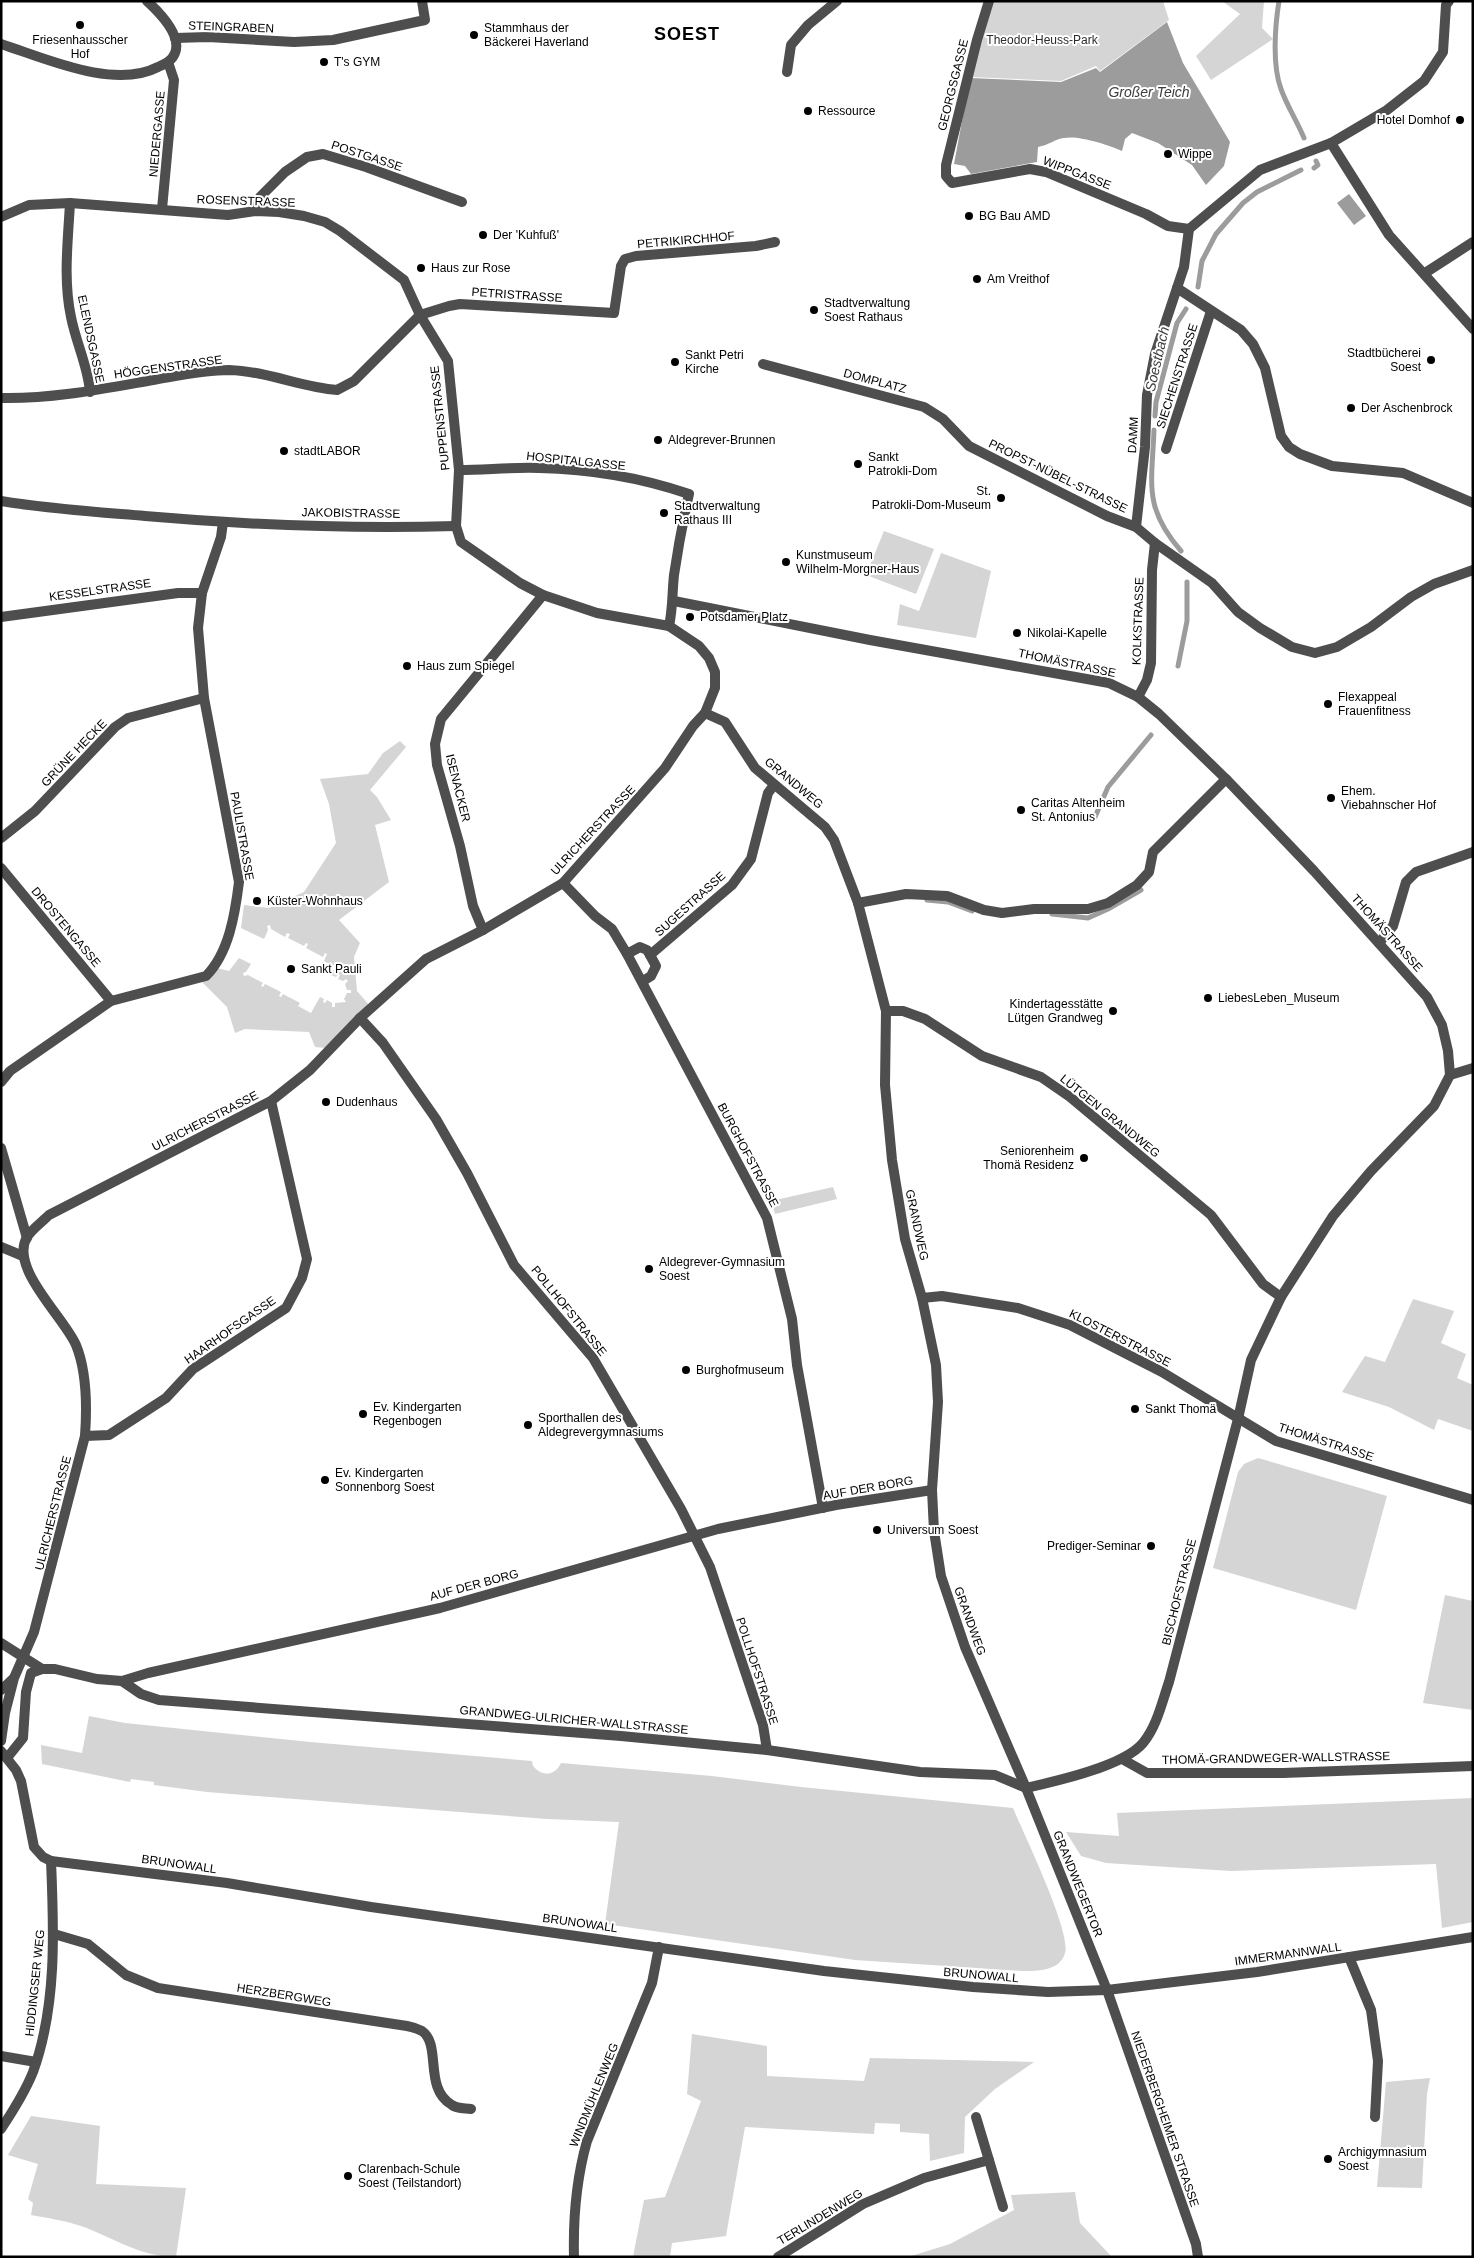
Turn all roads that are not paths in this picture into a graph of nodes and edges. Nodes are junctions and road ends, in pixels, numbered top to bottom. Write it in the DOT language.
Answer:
graph roads {
  1 [pos="148,1"];
  2 [pos="422,1"];
  3 [pos="837,1"];
  4 [pos="989,1"];
  5 [pos="1449,1"];
  6 [pos="175,38"];
  7 [pos="1,44"];
  8 [pos="168,62"];
  9 [pos="787,72"];
  10 [pos="1331,144"];
  11 [pos="946,176"];
  12 [pos="70,202"];
  13 [pos="462,202"];
  14 [pos="162,209"];
  15 [pos="256,211"];
  16 [pos="1,217"];
  17 [pos="1189,229"];
  18 [pos="775,242"];
  19 [pos="1473,242"];
  20 [pos="1425,273"];
  21 [pos="1178,288"];
  22 [pos="1211,311"];
  23 [pos="614,313"];
  24 [pos="420,315"];
  25 [pos="1473,328"];
  26 [pos="763,364"];
  27 [pos="90,392"];
  28 [pos="1,398"];
  29 [pos="969,446"];
  30 [pos="1166,449"];
  31 [pos="459,470"];
  32 [pos="1,501"];
  33 [pos="1473,504"];
  34 [pos="222,522"];
  35 [pos="456,526"];
  36 [pos="1136,527"];
  37 [pos="1155,544"];
  38 [pos="1473,570"];
  39 [pos="202,594"];
  40 [pos="543,595"];
  41 [pos="674,601"];
  42 [pos="1,617"];
  43 [pos="669,626"];
  44 [pos="1138,697"];
  45 [pos="204,698"];
  46 [pos="705,713"];
  47 [pos="1226,779"];
  48 [pos="774,785"];
  49 [pos="1,838"];
  50 [pos="1473,852"];
  51 [pos="1,868"];
  52 [pos="563,883"];
  53 [pos="858,903"];
  54 [pos="483,930"];
  55 [pos="1379,943"];
  56 [pos="628,954"];
  57 [pos="650,955"];
  58 [pos="643,980"];
  59 [pos="111,1001"];
  60 [pos="886,1011"];
  61 [pos="360,1018"];
  62 [pos="1473,1068"];
  63 [pos="1450,1075"];
  64 [pos="1,1082"];
  65 [pos="271,1101"];
  66 [pos="1,1148"];
  67 [pos="27,1238"];
  68 [pos="1,1247"];
  69 [pos="22,1256"];
  70 [pos="1281,1297"];
  71 [pos="922,1298"];
  72 [pos="1238,1419"];
  73 [pos="85,1436"];
  74 [pos="932,1490"];
  75 [pos="1473,1500"];
  76 [pos="823,1508"];
  77 [pos="695,1536"];
  78 [pos="1,1642"];
  79 [pos="25,1658"];
  80 [pos="42,1669"];
  81 [pos="14,1678"];
  82 [pos="122,1681"];
  83 [pos="1,1690"];
  84 [pos="1,1741"];
  85 [pos="766,1750"];
  86 [pos="4,1755"];
  87 [pos="1122,1760"];
  88 [pos="1473,1766"];
  89 [pos="1026,1788"];
  90 [pos="51,1861"];
  91 [pos="54,1934"];
  92 [pos="1473,1937"];
  93 [pos="659,1947"];
  94 [pos="1349,1957"];
  95 [pos="1107,1990"];
  96 [pos="1,2056"];
  97 [pos="36,2062"];
  98 [pos="471,2109"];
  99 [pos="976,2117"];
  100 [pos="1375,2117"];
  101 [pos="1,2129"];
  102 [pos="989,2160"];
  103 [pos="1002,2207"];
  104 [pos="574,2257"];
  105 [pos="778,2257"];
  106 [pos="1198,2257"];
  1 -- 6 [label="street"];
  2 -- 6 [label="street, STEINGRABEN"];
  3 -- 9 [label="street"];
  4 -- 11 [label="street, GEORGSGASSE"];
  5 -- 10 [label="street"];
  6 -- 8 [label="street, STEINGRABEN"];
  7 -- 8 [label="street"];
  8 -- 14 [label="street, NIEDERGASSE"];
  10 -- 17 [label="street"];
  10 -- 20 [label="street"];
  11 -- 17 [label="street, WIPPGASSE"];
  12 -- 14 [label="street, ROSENSTRASSE"];
  12 -- 16 [label="street, ROSENSTRASSE"];
  12 -- 27 [label="street, ELENDSGASSE"];
  13 -- 15 [label="street, POSTGASSE"];
  14 -- 15 [label="street, ROSENSTRASSE"];
  15 -- 24 [label="street, ROSENSTRASSE"];
  17 -- 21 [label="street, DAMM"];
  18 -- 23 [label="street, PETRIKIRCHHOF"];
  19 -- 20 [label="street"];
  20 -- 25 [label="street"];
  21 -- 22 [label="street"];
  21 -- 36 [label="street, DAMM"];
  22 -- 30 [label="street, SIECHENSTRASSE"];
  22 -- 33 [label="street"];
  23 -- 24 [label="street, PETRISTRASSE"];
  24 -- 27 [label="street, HÖGGENSTRASSE"];
  24 -- 31 [label="street, PUPPENSTRASSE"];
  26 -- 29 [label="street, DOMPLATZ"];
  27 -- 28 [label="street, HÖGGENSTRASSE"];
  29 -- 36 [label="street, PROPST-NÜBEL-STRASSE"];
  31 -- 35 [label="street, PUPPENSTRASSE"];
  31 -- 41 [label="street, HOSPITALGASSE"];
  32 -- 34 [label="street, JAKOBISTRASSE"];
  34 -- 35 [label="street, JAKOBISTRASSE"];
  34 -- 39 [label="street, PAULISTRASSE"];
  35 -- 40 [label="street"];
  36 -- 37 [label="street"];
  37 -- 38 [label="street"];
  37 -- 44 [label="street, KOLKSTRASSE"];
  39 -- 42 [label="street, KESSELSTRASSE"];
  39 -- 45 [label="street, PAULISTRASSE"];
  40 -- 43 [label="street"];
  40 -- 54 [label="street, ISENACKER"];
  41 -- 43 [label="street"];
  41 -- 44 [label="street, THOMÄSTRASSE"];
  43 -- 46 [label="street"];
  44 -- 47 [label="street, THOMÄSTRASSE"];
  45 -- 49 [label="street, GRÜNE HECKE"];
  45 -- 59 [label="street, PAULISTRASSE"];
  46 -- 48 [label="street, GRANDWEG"];
  46 -- 52 [label="street, ULRICHERSTRASSE"];
  47 -- 53 [label="street"];
  47 -- 55 [label="street, THOMÄSTRASSE"];
  48 -- 53 [label="street, GRANDWEG"];
  48 -- 57 [label="street, SUGESTRASSE"];
  50 -- 55 [label="street"];
  51 -- 59 [label="street, DROSTENGASSE"];
  52 -- 54 [label="street, ULRICHERSTRASSE"];
  52 -- 56 [label="street, BURGHOFSTRASSE"];
  53 -- 60 [label="street, GRANDWEG"];
  54 -- 61 [label="street, ULRICHERSTRASSE"];
  55 -- 63 [label="street, THOMÄSTRASSE"];
  56 -- 57 [label="street, SUGESTRASSE"];
  56 -- 58 [label="street, BURGHOFSTRASSE"];
  57 -- 58 [label="street"];
  58 -- 76 [label="street, BURGHOFSTRASSE"];
  59 -- 64 [label="street, PAULISTRASSE"];
  60 -- 70 [label="street, LÜTGEN GRANDWEG"];
  60 -- 71 [label="street, GRANDWEG"];
  61 -- 65 [label="street, ULRICHERSTRASSE"];
  61 -- 77 [label="street, POLLHOFSTRASSE"];
  62 -- 63 [label="street"];
  63 -- 70 [label="street"];
  65 -- 67 [label="street, ULRICHERSTRASSE"];
  65 -- 73 [label="street, HAARHOFSGASSE"];
  66 -- 67 [label="street"];
  67 -- 69 [label="street, ULRICHERSTRASSE"];
  68 -- 69 [label="street"];
  69 -- 73 [label="street, ULRICHERSTRASSE"];
  70 -- 72 [label="street"];
  71 -- 72 [label="street, KLOSTERSTRASSE"];
  71 -- 74 [label="street, GRANDWEG"];
  72 -- 75 [label="street, THOMÄSTRASSE"];
  72 -- 87 [label="street, BISCHOFSTRASSE"];
  73 -- 79 [label="street, ULRICHERSTRASSE"];
  74 -- 76 [label="street, AUF DER BORG"];
  74 -- 89 [label="street, GRANDWEG"];
  76 -- 77 [label="street, AUF DER BORG"];
  77 -- 82 [label="street, AUF DER BORG"];
  77 -- 85 [label="street, POLLHOFSTRASSE"];
  78 -- 79 [label="street, AUF DER BORG"];
  79 -- 80 [label="street, AUF DER BORG"];
  79 -- 81 [label="street, ULRICHERSTRASSE"];
  80 -- 82 [label="street, AUF DER BORG"];
  80 -- 86 [label="street"];
  81 -- 83 [label="street"];
  81 -- 84 [label="street"];
  82 -- 85 [label="street, GRANDWEG-ULRICHER-WALLSTRASSE"];
  85 -- 89 [label="street, GRANDWEG-ULRICHER-WALLSTRASSE"];
  86 -- 90 [label="street"];
  87 -- 88 [label="street, THOMÄ-GRANDWEGER-WALLSTRASSE"];
  87 -- 89 [label="street"];
  89 -- 95 [label="street, GRANDWEGERTOR"];
  90 -- 91 [label="street, HIDDINGSER WEG"];
  90 -- 93 [label="street, BRUNOWALL"];
  91 -- 97 [label="street, HIDDINGSER WEG"];
  91 -- 98 [label="street, HERZBERGWEG"];
  92 -- 94 [label="street, IMMERMANNWALL"];
  93 -- 95 [label="street, BRUNOWALL"];
  93 -- 104 [label="street, WINDMÜHLENWEG"];
  94 -- 95 [label="street, IMMERMANNWALL"];
  94 -- 100 [label="street"];
  95 -- 106 [label="street, NIEDERBERGHEIMER STRASSE"];
  96 -- 97 [label="street"];
  97 -- 101 [label="street, HIDDINGSER WEG"];
  99 -- 102 [label="street"];
  102 -- 103 [label="street"];
  102 -- 105 [label="street, TERLINDENWEG"];
}
